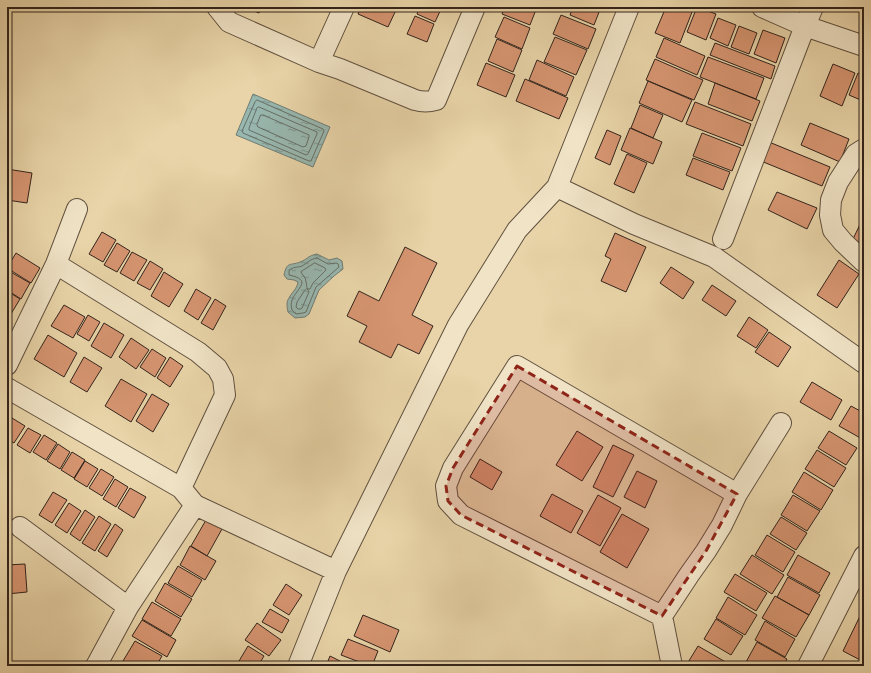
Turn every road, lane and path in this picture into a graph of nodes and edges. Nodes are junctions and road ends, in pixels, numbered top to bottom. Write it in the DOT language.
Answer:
graph roads {
  1 [pos="218,7"];
  2 [pos="344,7"];
  3 [pos="475,7"];
  4 [pos="629,7"];
  5 [pos="762,7"];
  6 [pos="813,7"];
  7 [pos="805,26"];
  8 [pos="864,46"];
  9 [pos="319,62"];
  10 [pos="864,149"];
  11 [pos="558,187"];
  12 [pos="77,209"];
  13 [pos="723,239"];
  14 [pos="864,262"];
  15 [pos="56,264"];
  16 [pos="864,363"];
  17 [pos="7,365"];
  18 [pos="7,388"];
  19 [pos="782,423"];
  20 [pos="181,488"];
  21 [pos="737,494"];
  22 [pos="195,505"];
  23 [pos="20,527"];
  24 [pos="864,556"];
  25 [pos="336,571"];
  26 [pos="128,607"];
  27 [pos="662,616"];
  28 [pos="96,666"];
  29 [pos="298,666"];
  30 [pos="672,666"];
  31 [pos="808,666"];
  1 -- 9 [label="street"];
  2 -- 9 [label="street"];
  3 -- 9 [label="street"];
  4 -- 11 [label="street"];
  5 -- 7 [label="street"];
  6 -- 7 [label="street"];
  7 -- 8 [label="street"];
  7 -- 13 [label="street"];
  10 -- 14 [label="street"];
  11 -- 16 [label="street"];
  11 -- 25 [label="street"];
  12 -- 15 [label="street"];
  15 -- 17 [label="street"];
  15 -- 20 [label="street"];
  18 -- 20 [label="street"];
  19 -- 21 [label="street"];
  20 -- 22 [label="street"];
  21 -- 27 [label="street"];
  21 -- 27 [label="street"];
  22 -- 25 [label="street"];
  22 -- 26 [label="street"];
  23 -- 26 [label="street"];
  24 -- 31 [label="street"];
  25 -- 29 [label="street"];
  26 -- 28 [label="street"];
  27 -- 30 [label="street"];
}
